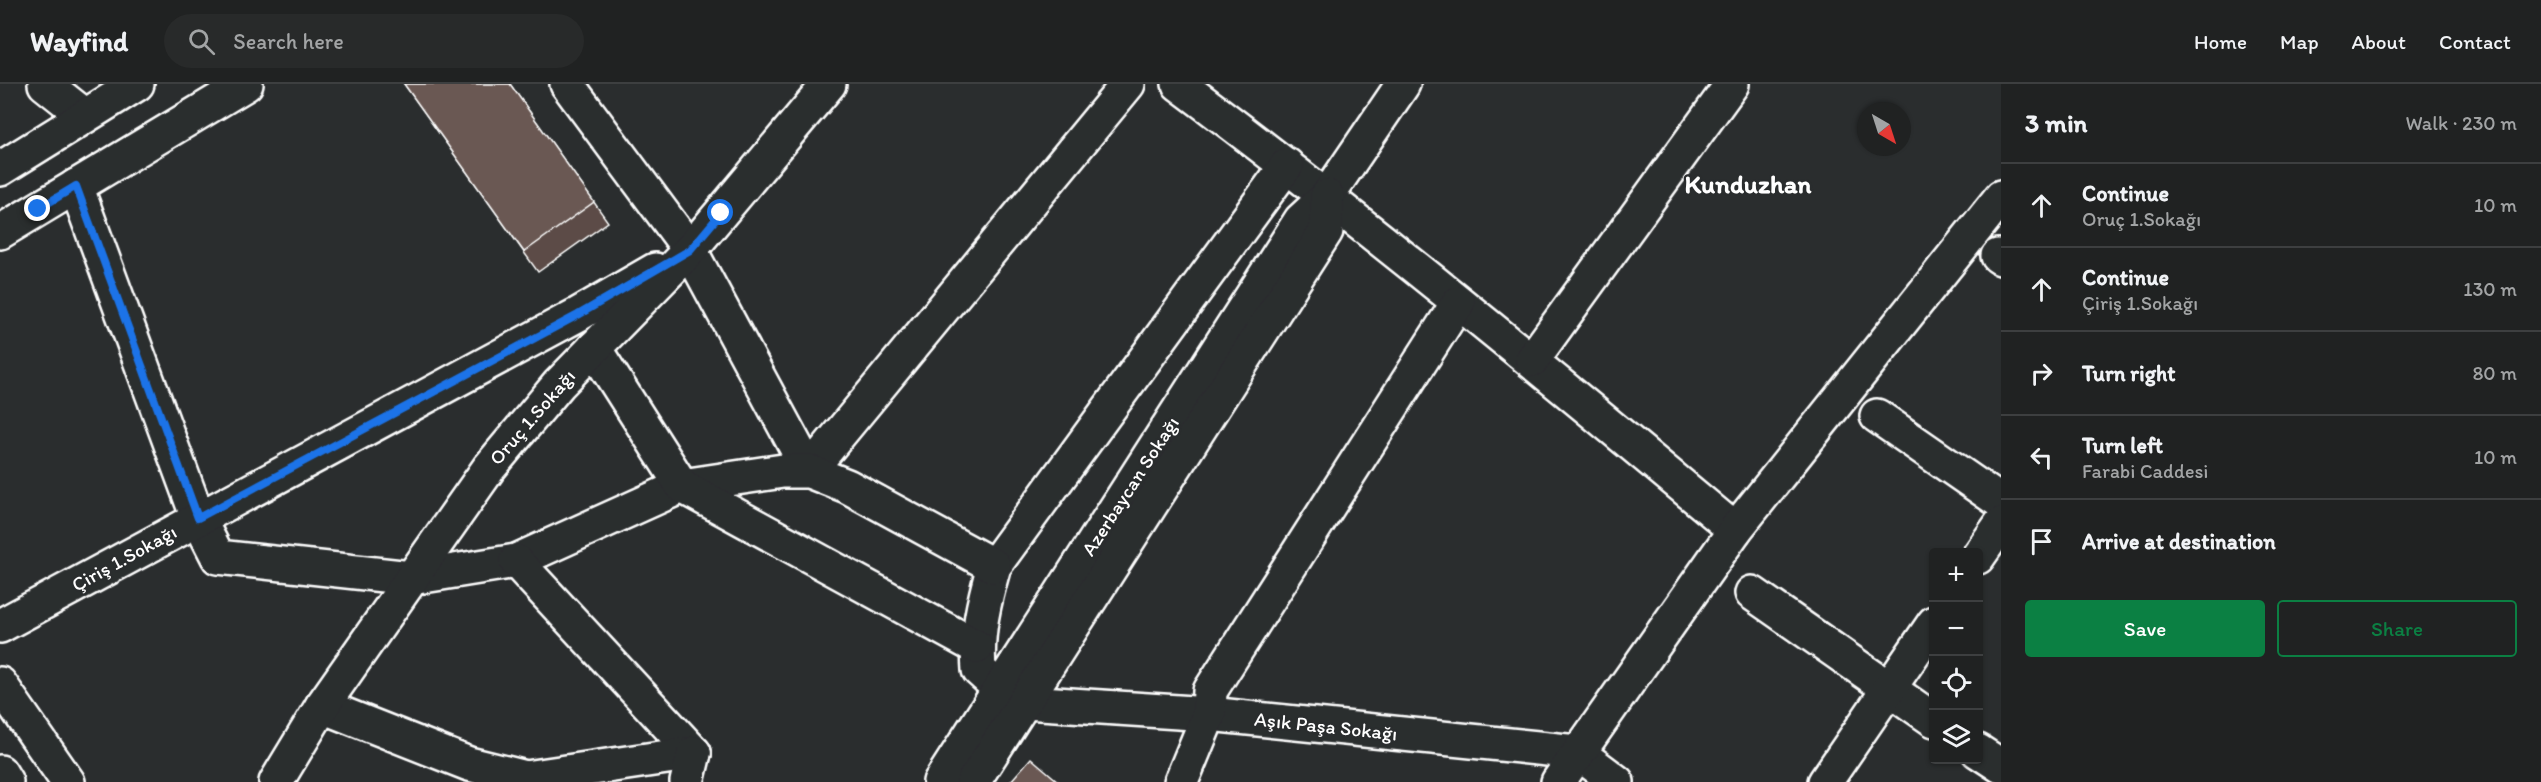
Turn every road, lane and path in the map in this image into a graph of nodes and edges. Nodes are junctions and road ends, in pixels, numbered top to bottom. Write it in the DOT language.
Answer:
graph roads {
  1 [pos="45,84"];
  2 [pos="137,84"];
  3 [pos="246,84"];
  4 [pos="567,84"];
  5 [pos="829,84"];
  6 [pos="1128,84"];
  7 [pos="1179,84"];
  8 [pos="1403,84"];
  9 [pos="1732,84"];
  10 [pos="84,116"];
  11 [pos="1287,165"];
  12 [pos="0,169"];
  13 [pos="76,186"];
  14 [pos="1327,196"];
  15 [pos="2001,197"];
  16 [pos="0,232"];
  17 [pos="690,250"];
  18 [pos="1458,303"];
  19 [pos="594,348"];
  20 [pos="1532,360"];
  21 [pos="1876,416"];
  22 [pos="809,471"];
  23 [pos="682,486"];
  24 [pos="2001,502"];
  25 [pos="198,518"];
  26 [pos="2001,524"];
  27 [pos="1735,530"];
  28 [pos="1983,550"];
  29 [pos="516,561"];
  30 [pos="994,566"];
  31 [pos="411,578"];
  32 [pos="1752,593"];
  33 [pos="0,626"];
  34 [pos="1929,630"];
  35 [pos="977,646"];
  36 [pos="0,684"];
  37 [pos="1889,689"];
  38 [pos="1012,695"];
  39 [pos="322,705"];
  40 [pos="1209,714"];
  41 [pos="1929,717"];
  42 [pos="1577,752"];
  43 [pos="1983,754"];
  44 [pos="2001,766"];
  45 [pos="691,767"];
  46 [pos="0,772"];
  47 [pos="477,773"];
  48 [pos="6,782"];
  49 [pos="68,782"];
  50 [pos="276,782"];
  51 [pos="940,782"];
  52 [pos="973,782"];
  53 [pos="1181,782"];
  54 [pos="1558,782"];
  55 [pos="1617,782"];
  56 [pos="1825,782"];
  1 -- 10 [label="street"];
  2 -- 10 [label="street"];
  3 -- 13 [label="street"];
  4 -- 17 [label="street"];
  5 -- 17 [label="street, Oruç 1.Sokağı"];
  6 -- 22 [label="street"];
  7 -- 11 [label="street"];
  8 -- 14 [label="street"];
  9 -- 20 [label="street"];
  10 -- 12 [label="street"];
  11 -- 14 [label="street"];
  11 -- 30 [label="street"];
  13 -- 16 [label="street"];
  13 -- 25 [label="street"];
  14 -- 18 [label="street"];
  14 -- 38 [label="street, Azerbaycan Sokağı"];
  15 -- 27 [label="street"];
  17 -- 19 [label="street, Oruç 1.Sokağı"];
  17 -- 22 [label="street"];
  17 -- 25 [label="street, Çiriş 1.Sokağı"];
  18 -- 20 [label="street"];
  18 -- 40 [label="street"];
  19 -- 23 [label="street"];
  19 -- 31 [label="street, Oruç 1.Sokağı"];
  20 -- 27 [label="street"];
  21 -- 24 [label="street"];
  22 -- 23 [label="street"];
  22 -- 30 [label="street"];
  23 -- 29 [label="street"];
  23 -- 35 [label="street"];
  25 -- 31 [label="street"];
  25 -- 33 [label="street, Çiriş 1.Sokağı"];
  26 -- 28 [label="street"];
  27 -- 42 [label="street"];
  29 -- 31 [label="street"];
  29 -- 45 [label="street"];
  30 -- 35 [label="street"];
  31 -- 39 [label="street, Oruç 1.Sokağı"];
  32 -- 37 [label="street"];
  34 -- 37 [label="street"];
  35 -- 38 [label="street"];
  36 -- 49 [label="street"];
  37 -- 41 [label="street"];
  37 -- 56 [label="street"];
  38 -- 40 [label="street, Aşık Paşa Sokağı"];
  38 -- 51 [label="street, Azerbaycan Sokağı"];
  38 -- 52 [label="street, Azerbaycan Sokağı"];
  39 -- 47 [label="street"];
  39 -- 50 [label="street, Oruç 1.Sokağı"];
  40 -- 42 [label="street, Aşık Paşa Sokağı"];
  40 -- 53 [label="street"];
  42 -- 54 [label="street"];
  42 -- 55 [label="street"];
  43 -- 44 [label="street"];
  45 -- 47 [label="street"];
  46 -- 48 [label="street"];
}
